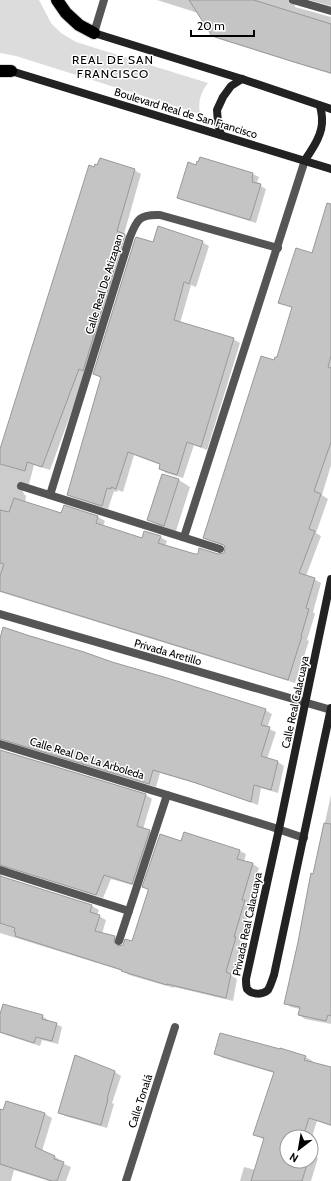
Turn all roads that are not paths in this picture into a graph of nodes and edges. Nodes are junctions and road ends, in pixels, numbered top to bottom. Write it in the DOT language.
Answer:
graph roads {
  1 [pos="57,0"];
  2 [pos="104,0"];
  3 [pos="293,0"];
  4 [pos="331,11"];
  5 [pos="94,33"];
  6 [pos="5,71"];
  7 [pos="242,79"];
  8 [pos="320,106"];
  9 [pos="331,109"];
  10 [pos="221,135"];
  11 [pos="305,160"];
  12 [pos="331,169"];
  13 [pos="278,248"];
  14 [pos="21,486"];
  15 [pos="50,495"];
  16 [pos="184,538"];
  17 [pos="220,549"];
  18 [pos="331,579"];
  19 [pos="0,614"];
  20 [pos="306,703"];
  21 [pos="331,709"];
  22 [pos="0,744"];
  23 [pos="167,795"];
  24 [pos="279,830"];
  25 [pos="304,838"];
  26 [pos="0,870"];
  27 [pos="129,911"];
  28 [pos="120,941"];
  29 [pos="175,1027"];
  30 [pos="126,1181"];
  1 -- 5 [label="highway"];
  2 -- 5 [label="street"];
  3 -- 4 [label="street"];
  5 -- 7 [label="street"];
  6 -- 10 [label="street, Boulevard Real de San Francisco"];
  7 -- 8 [label="street"];
  7 -- 10 [label="street"];
  8 -- 9 [label="street"];
  8 -- 11 [label="street"];
  10 -- 11 [label="street, Boulevard Real de San Francisco"];
  11 -- 12 [label="street, Boulevard Real de San Francisco"];
  11 -- 13 [label="street"];
  13 -- 15 [label="street, Calle Real De Atizapan"];
  13 -- 16 [label="street"];
  14 -- 15 [label="street"];
  15 -- 16 [label="street"];
  16 -- 17 [label="street"];
  18 -- 20 [label="street, Calle Real Calacuaya"];
  19 -- 20 [label="street, Privada Aretillo"];
  20 -- 21 [label="street, Privada Aretillo"];
  20 -- 24 [label="street, Calle Real Calacuaya"];
  21 -- 25 [label="street"];
  22 -- 23 [label="street, Calle Real De La Arboleda"];
  23 -- 24 [label="street, Calle Real De La Arboleda"];
  23 -- 27 [label="street"];
  24 -- 25 [label="street, Calle Real De La Arboleda"];
  24 -- 25 [label="street, Privada Real Calacuaya"];
  26 -- 27 [label="street"];
  27 -- 28 [label="street"];
  29 -- 30 [label="street, Calle Tonalá"];
}
